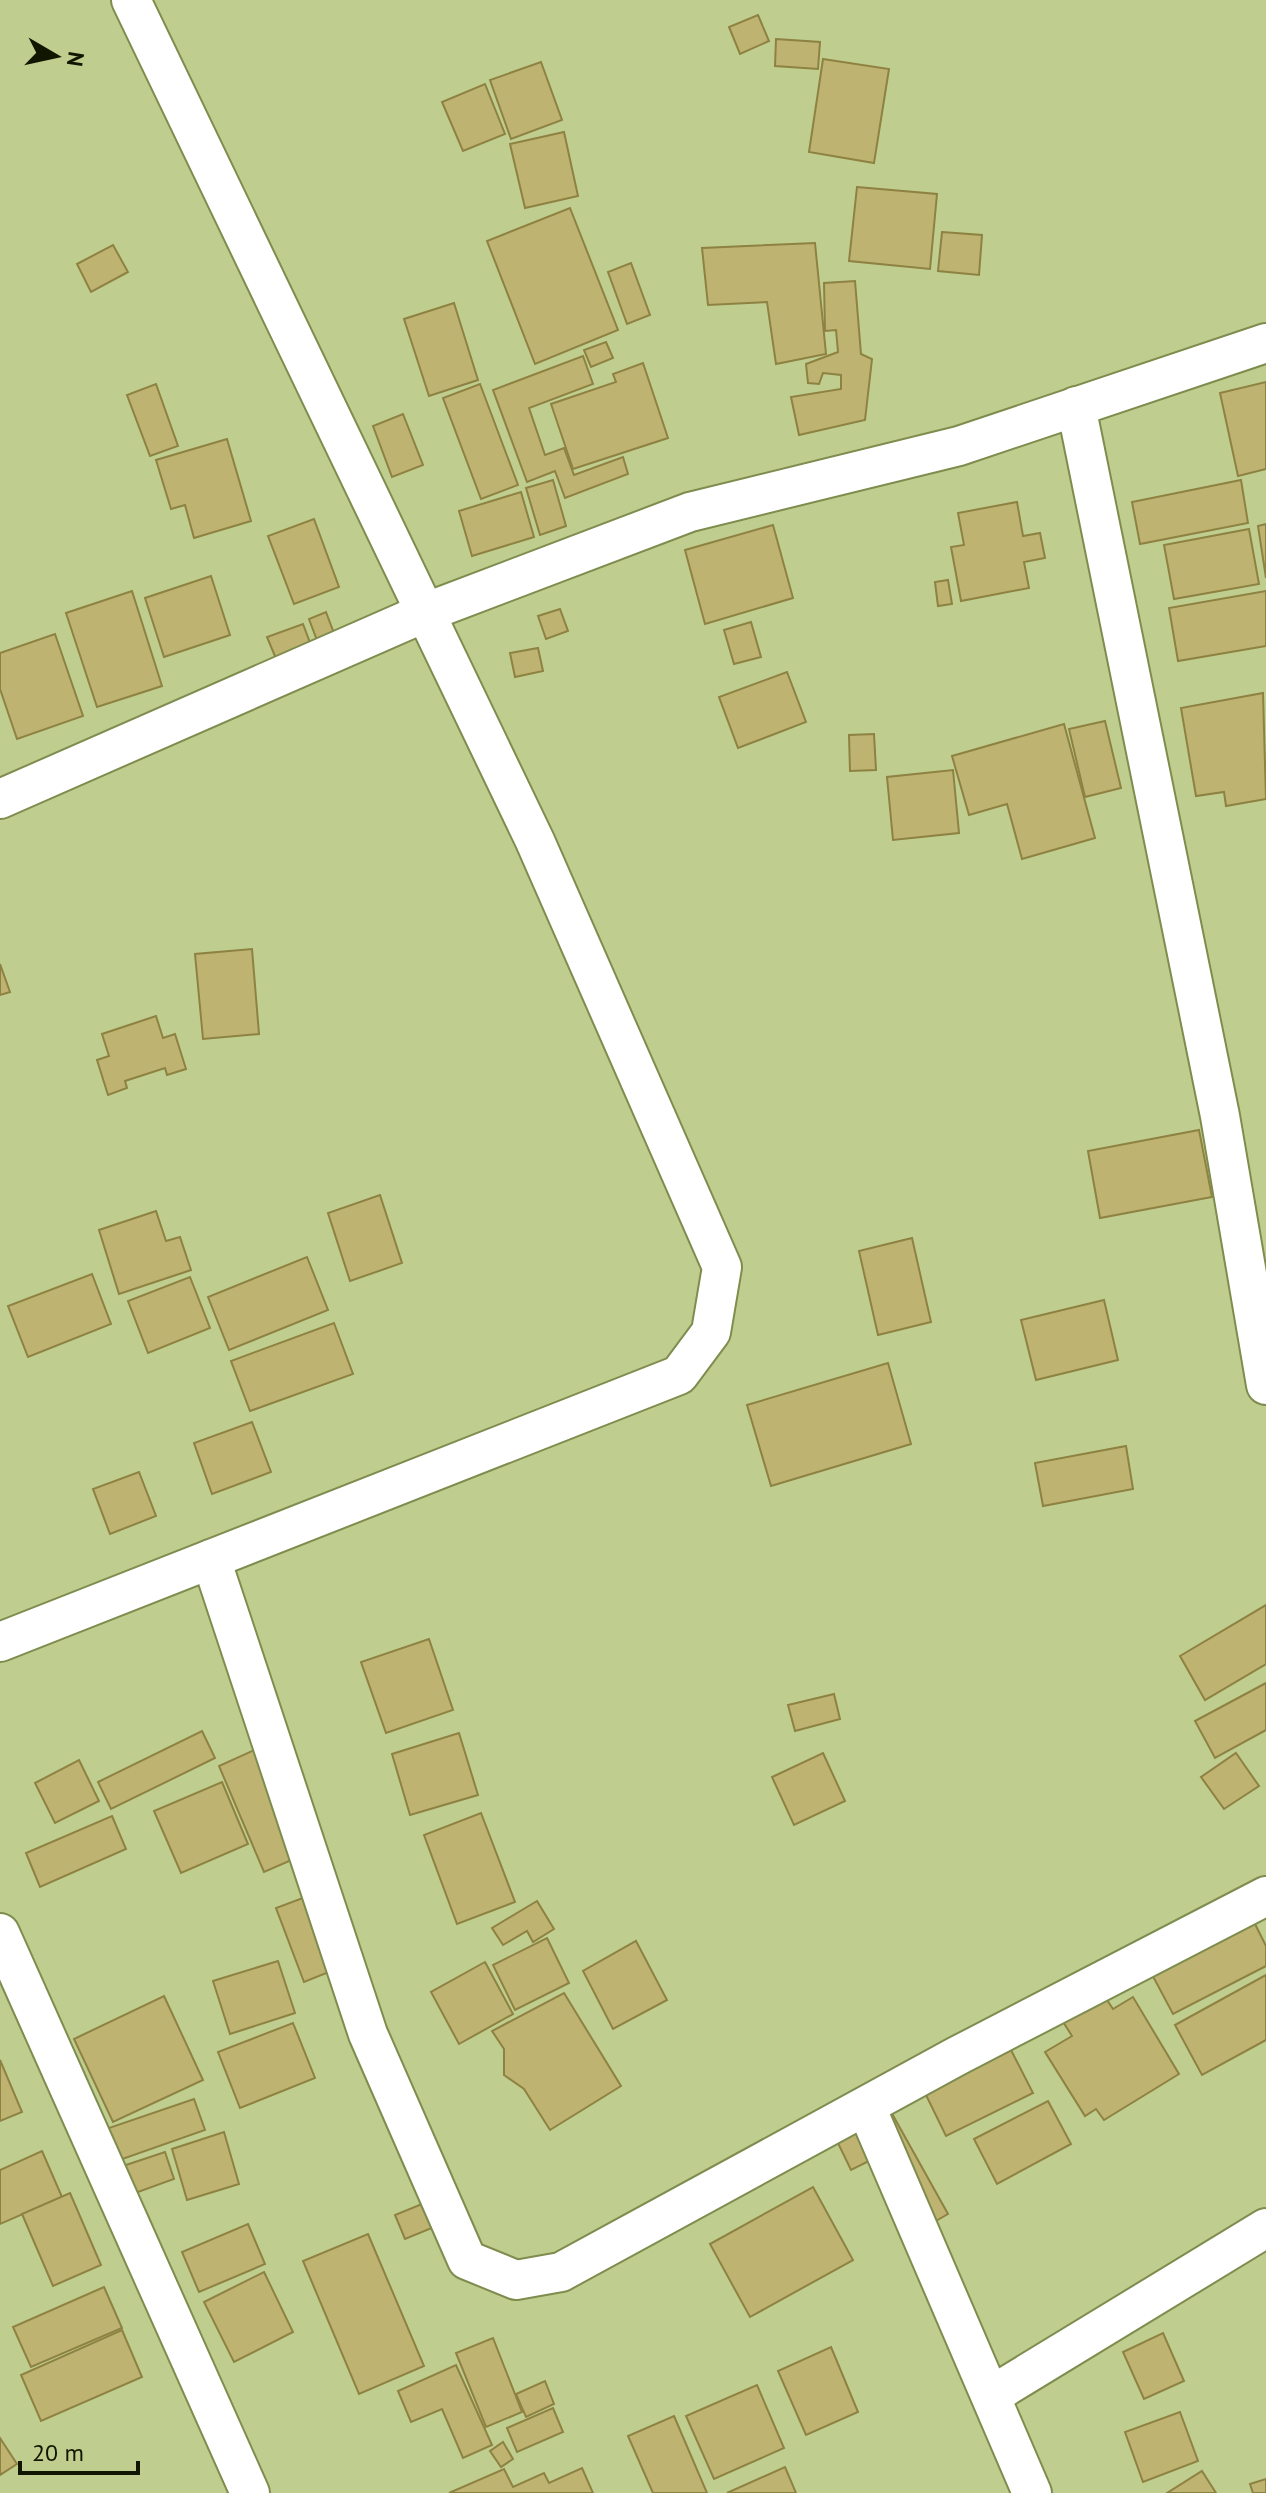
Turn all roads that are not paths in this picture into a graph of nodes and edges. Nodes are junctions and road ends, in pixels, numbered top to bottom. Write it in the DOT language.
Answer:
graph roads {
  1 [pos="131,0"];
  2 [pos="1266,343"];
  3 [pos="1076,406"];
  4 [pos="424,613"];
  5 [pos="0,799"];
  6 [pos="1266,1385"];
  7 [pos="211,1559"];
  8 [pos="0,1642"];
  9 [pos="1266,1896"];
  10 [pos="0,1933"];
  11 [pos="866,2107"];
  12 [pos="1266,2228"];
  13 [pos="992,2395"];
  14 [pos="250,2493"];
  15 [pos="1032,2493"];
  1 -- 4 [label="street"];
  2 -- 3 [label="street"];
  3 -- 4 [label="street"];
  3 -- 6 [label="street"];
  4 -- 5 [label="street"];
  4 -- 7 [label="street"];
  7 -- 8 [label="street"];
  7 -- 11 [label="street"];
  9 -- 11 [label="street"];
  10 -- 14 [label="street"];
  11 -- 13 [label="street"];
  12 -- 13 [label="street"];
  13 -- 15 [label="street"];
}
